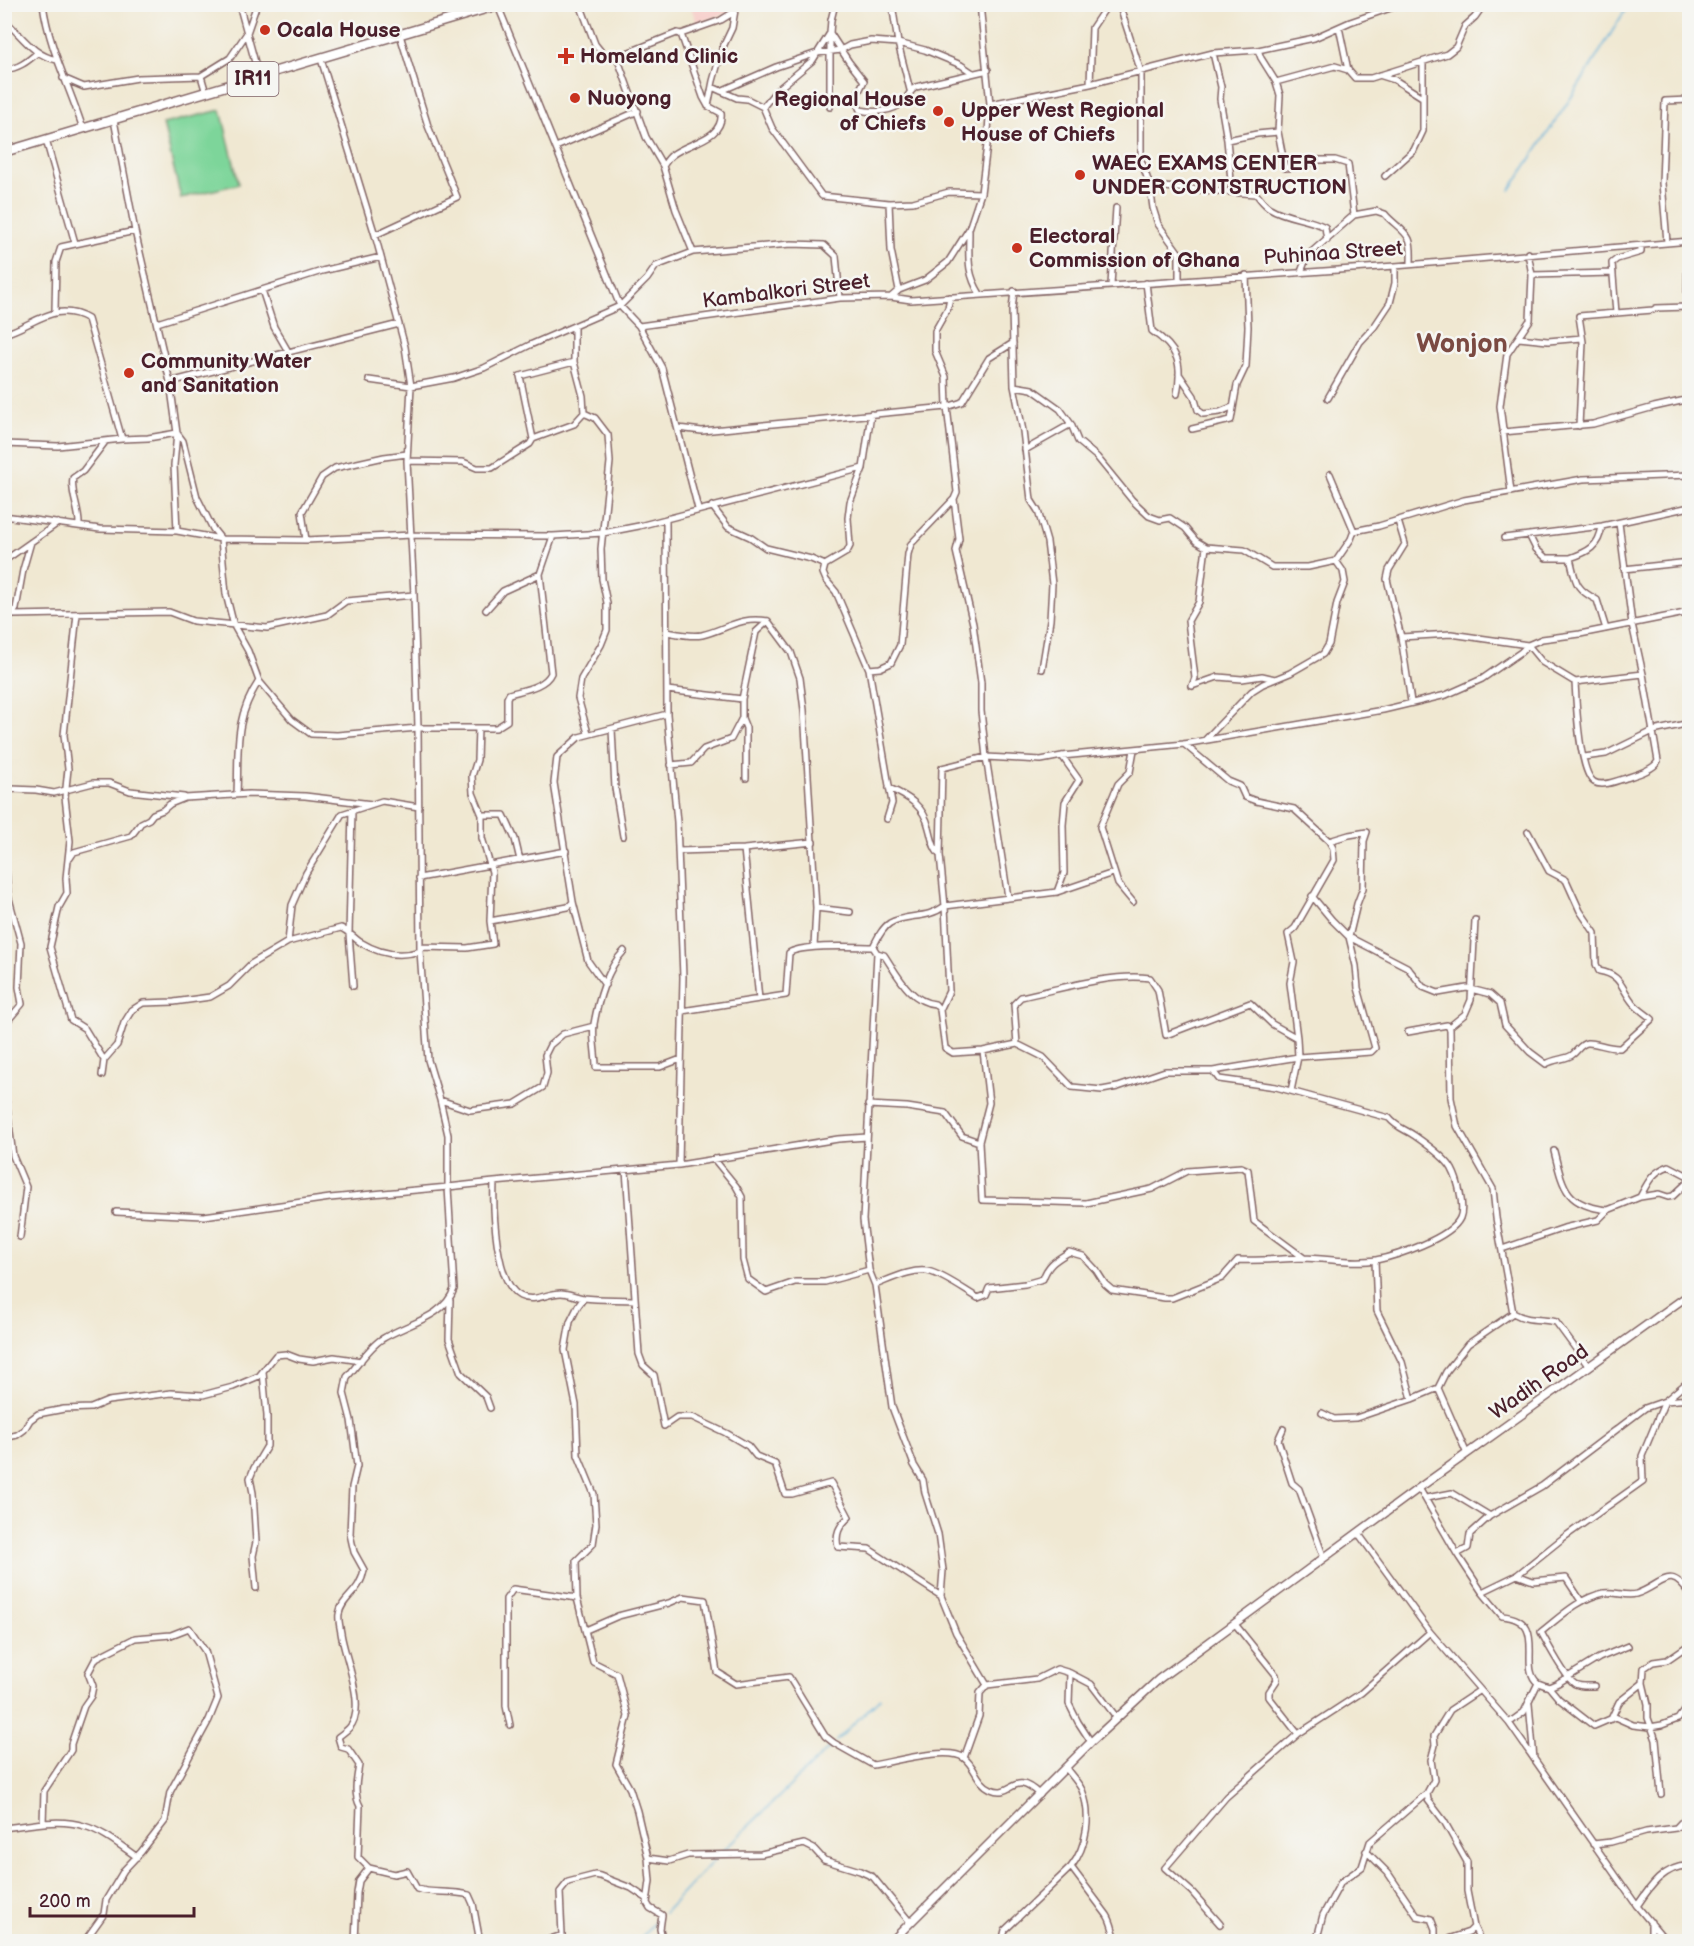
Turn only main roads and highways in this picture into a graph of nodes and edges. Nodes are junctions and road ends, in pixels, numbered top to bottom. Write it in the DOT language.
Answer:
graph roads {
  1 [pos="500,5"];
  2 [pos="4,152"];
  1 -- 2 [label="main road, IR11"];
}
